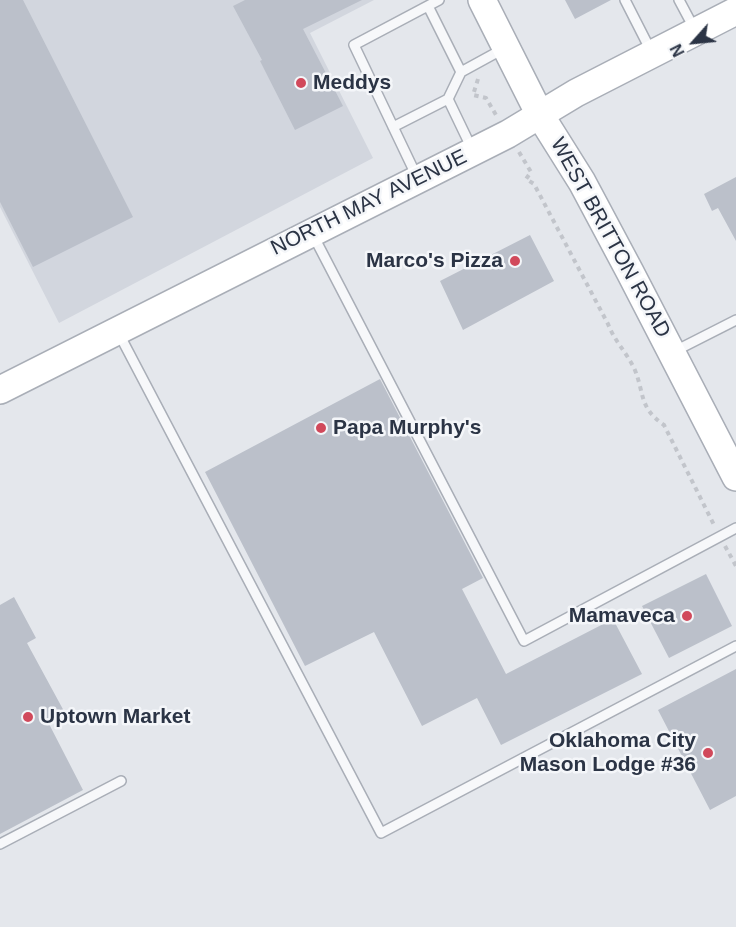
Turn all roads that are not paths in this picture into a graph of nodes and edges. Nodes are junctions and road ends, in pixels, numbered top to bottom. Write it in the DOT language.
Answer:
graph roads {
  1 [pos="440,0"];
  2 [pos="482,0"];
  3 [pos="625,0"];
  4 [pos="679,0"];
  5 [pos="428,6"];
  6 [pos="736,11"];
  7 [pos="696,32"];
  8 [pos="506,48"];
  9 [pos="652,53"];
  10 [pos="461,72"];
  11 [pos="448,99"];
  12 [pos="540,115"];
  13 [pos="393,127"];
  14 [pos="472,152"];
  15 [pos="418,179"];
  16 [pos="312,232"];
  17 [pos="735,323"];
  18 [pos="117,330"];
  19 [pos="673,352"];
  20 [pos="0,390"];
  21 [pos="736,477"];
  22 [pos="736,528"];
  23 [pos="736,646"];
  24 [pos="121,781"];
  25 [pos="0,844"];
  1 -- 5 [label="lane"];
  2 -- 8 [label="main road, WEST BRITTON ROAD"];
  3 -- 9 [label="lane"];
  4 -- 7 [label="lane"];
  5 -- 10 [label="lane"];
  5 -- 13 [label="lane"];
  6 -- 7 [label="main road, NORTH MAY AVENUE"];
  7 -- 9 [label="main road, NORTH MAY AVENUE"];
  8 -- 10 [label="lane"];
  8 -- 12 [label="main road, WEST BRITTON ROAD"];
  9 -- 12 [label="main road, NORTH MAY AVENUE"];
  10 -- 11 [label="lane"];
  11 -- 13 [label="lane"];
  11 -- 14 [label="lane"];
  12 -- 14 [label="main road, NORTH MAY AVENUE"];
  12 -- 19 [label="main road, WEST BRITTON ROAD"];
  13 -- 15 [label="lane"];
  14 -- 15 [label="main road, NORTH MAY AVENUE"];
  15 -- 16 [label="main road, NORTH MAY AVENUE"];
  16 -- 18 [label="main road, NORTH MAY AVENUE"];
  16 -- 22 [label="lane"];
  17 -- 19 [label="lane"];
  18 -- 20 [label="main road, NORTH MAY AVENUE"];
  18 -- 23 [label="lane"];
  19 -- 21 [label="main road, WEST BRITTON ROAD"];
  24 -- 25 [label="lane"];
}
